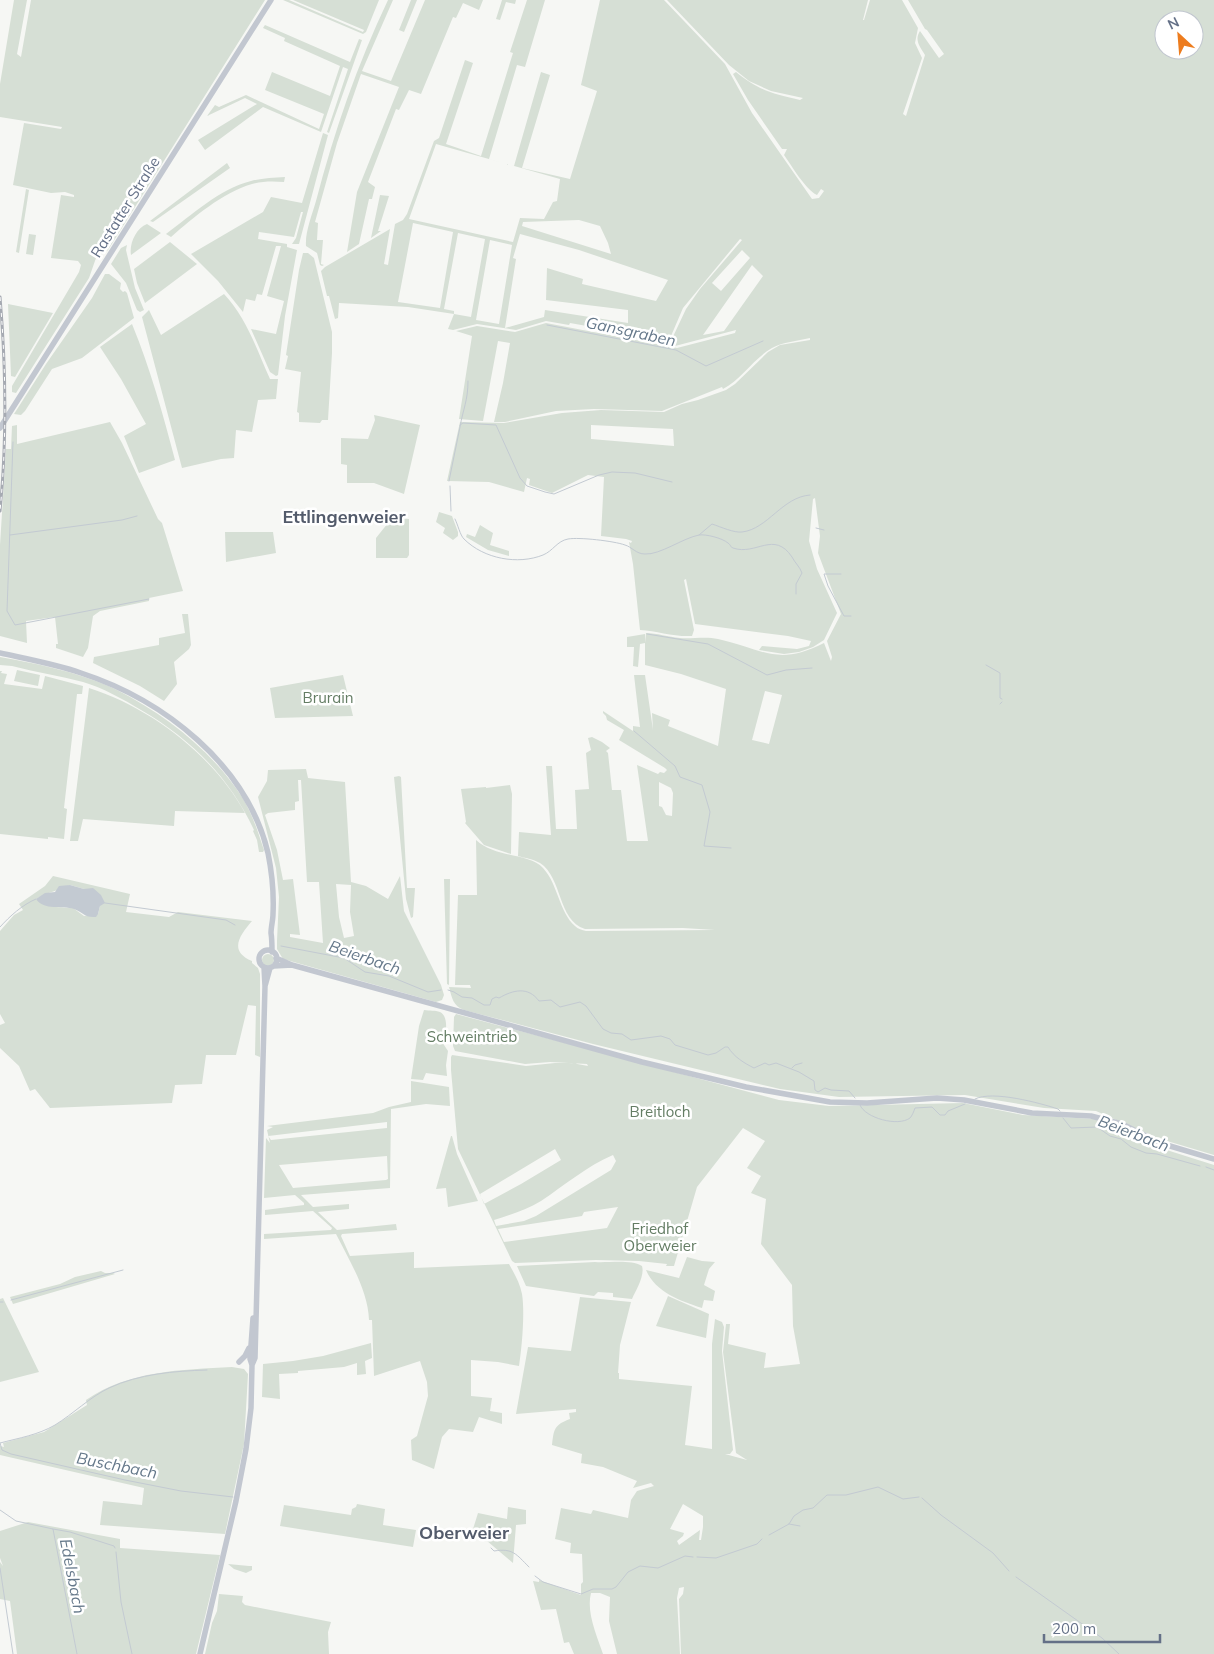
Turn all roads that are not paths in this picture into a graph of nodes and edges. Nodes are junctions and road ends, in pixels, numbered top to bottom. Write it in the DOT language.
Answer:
graph roads {
  1 [pos="271,0"];
  2 [pos="0,428"];
  3 [pos="0,654"];
  4 [pos="269,951"];
  5 [pos="276,958"];
  6 [pos="292,965"];
  7 [pos="269,967"];
  8 [pos="1214,1160"];
  9 [pos="255,1309"];
  10 [pos="250,1344"];
  11 [pos="238,1362"];
  12 [pos="252,1365"];
  13 [pos="200,1654"];
  1 -- 2 [label="main road, Rastatter Straße"];
  3 -- 4 [label="main road"];
  4 -- 5 [label="main road"];
  4 -- 7 [label="main road"];
  5 -- 6 [label="main road"];
  5 -- 7 [label="main road"];
  6 -- 7 [label="main road"];
  6 -- 8 [label="main road"];
  7 -- 9 [label="main road"];
  9 -- 10 [label="main road"];
  9 -- 12 [label="main road"];
  10 -- 11 [label="main road"];
  10 -- 12 [label="main road"];
  12 -- 13 [label="main road"];
}
